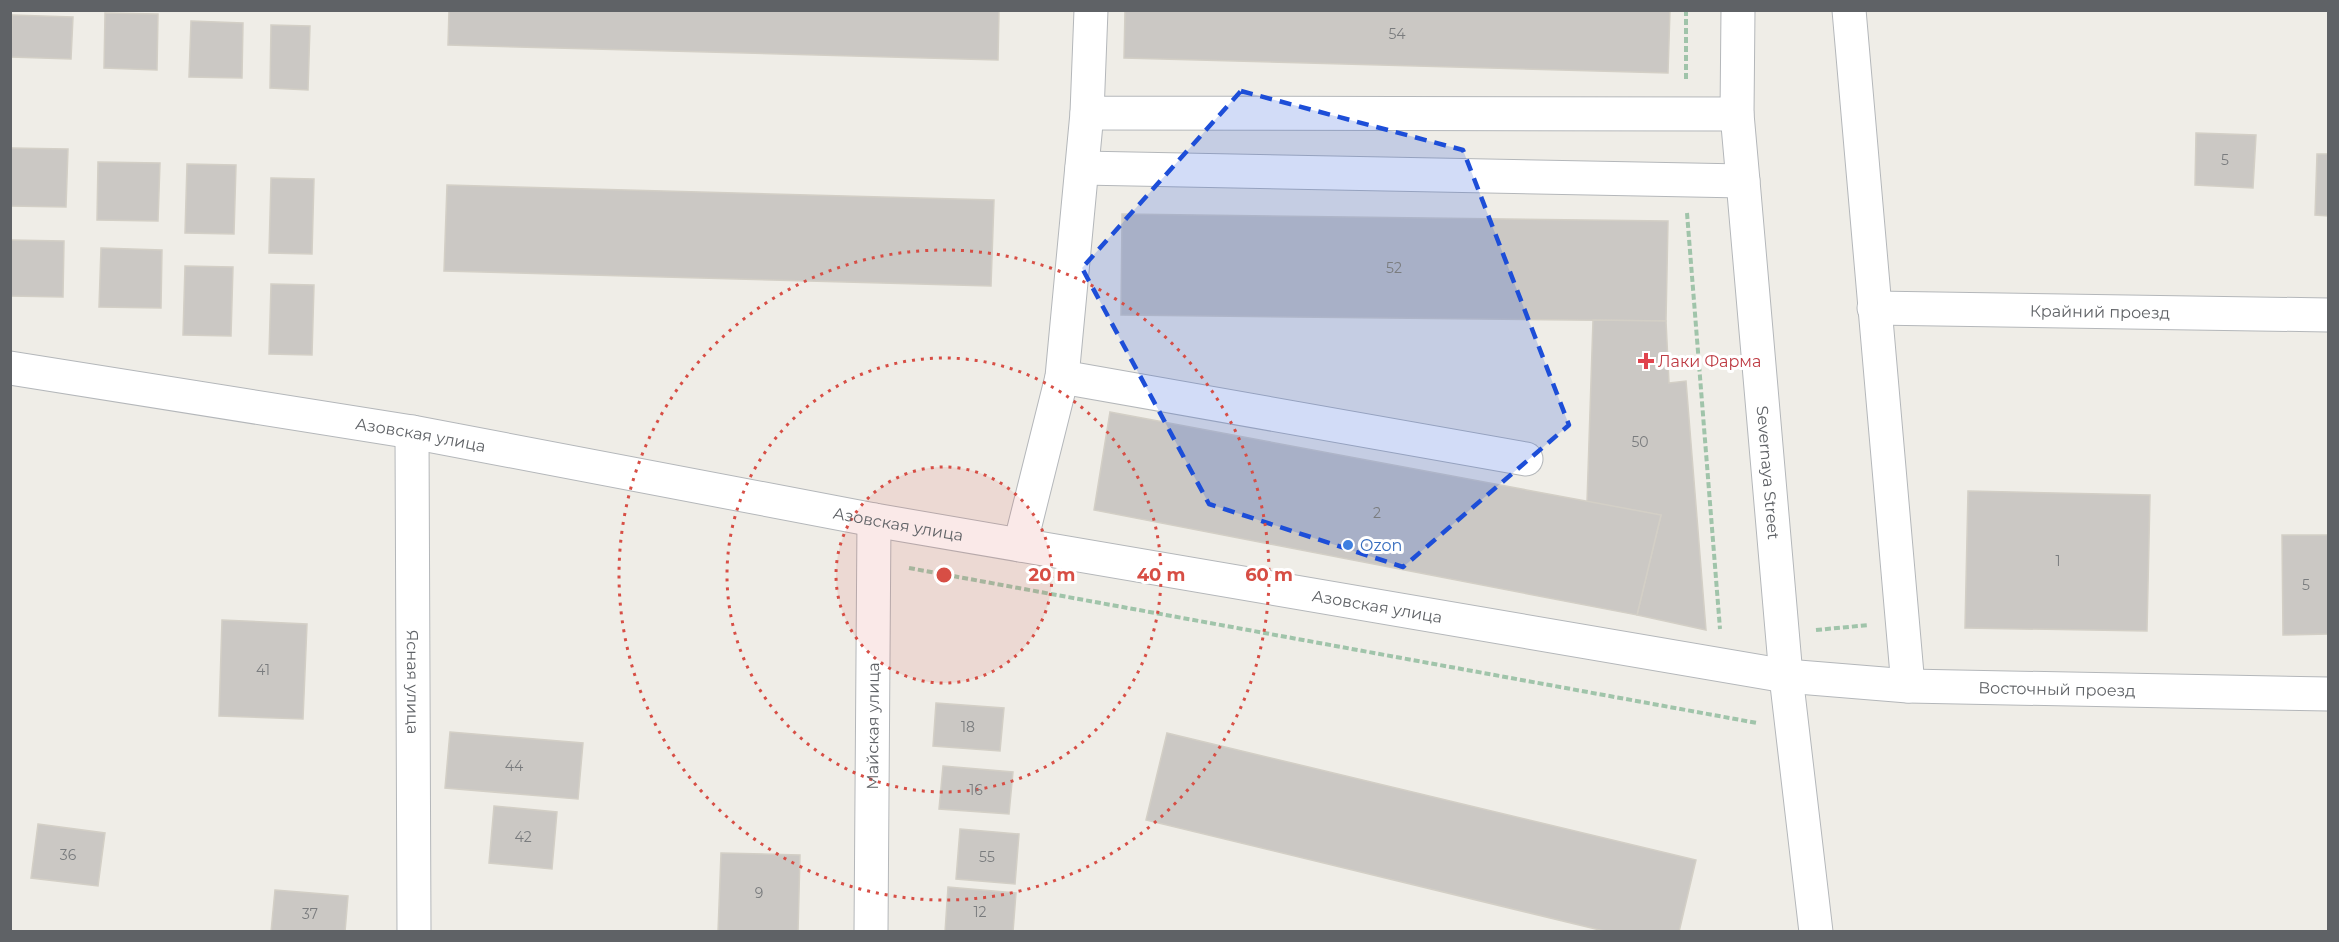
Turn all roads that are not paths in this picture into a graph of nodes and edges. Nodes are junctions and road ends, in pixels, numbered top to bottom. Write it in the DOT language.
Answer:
graph roads {
  1 [pos="1091,10"];
  2 [pos="1738,10"];
  3 [pos="1850,10"];
  4 [pos="1087,113"];
  5 [pos="1737,114"];
  6 [pos="1082,168"];
  7 [pos="1743,181"];
  8 [pos="1874,308"];
  9 [pos="2328,315"];
  10 [pos="10,368"];
  11 [pos="1062,377"];
  12 [pos="412,432"];
  13 [pos="1526,459"];
  14 [pos="874,520"];
  15 [pos="1020,545"];
  16 [pos="1786,676"];
  17 [pos="1908,686"];
  18 [pos="2328,694"];
  19 [pos="414,932"];
  20 [pos="871,932"];
  21 [pos="1816,932"];
  1 -- 4 [label="street"];
  2 -- 5 [label="street, Severnaya Street"];
  3 -- 8 [label="street"];
  4 -- 5 [label="street"];
  4 -- 6 [label="street"];
  5 -- 7 [label="street, Severnaya Street"];
  6 -- 7 [label="street"];
  6 -- 11 [label="street"];
  7 -- 16 [label="street, Severnaya Street"];
  8 -- 9 [label="street, Крайний проезд"];
  8 -- 17 [label="street"];
  10 -- 12 [label="street, Азовская улица"];
  11 -- 13 [label="street"];
  11 -- 15 [label="street"];
  12 -- 14 [label="street, Азовская улица"];
  12 -- 19 [label="street, Ясная улица"];
  14 -- 15 [label="street, Азовская улица"];
  14 -- 20 [label="street, Майская улица"];
  15 -- 16 [label="street, Азовская улица"];
  16 -- 17 [label="street, Восточный проезд"];
  16 -- 21 [label="street, Severnaya Street"];
  17 -- 18 [label="street, Восточный проезд"];
}
